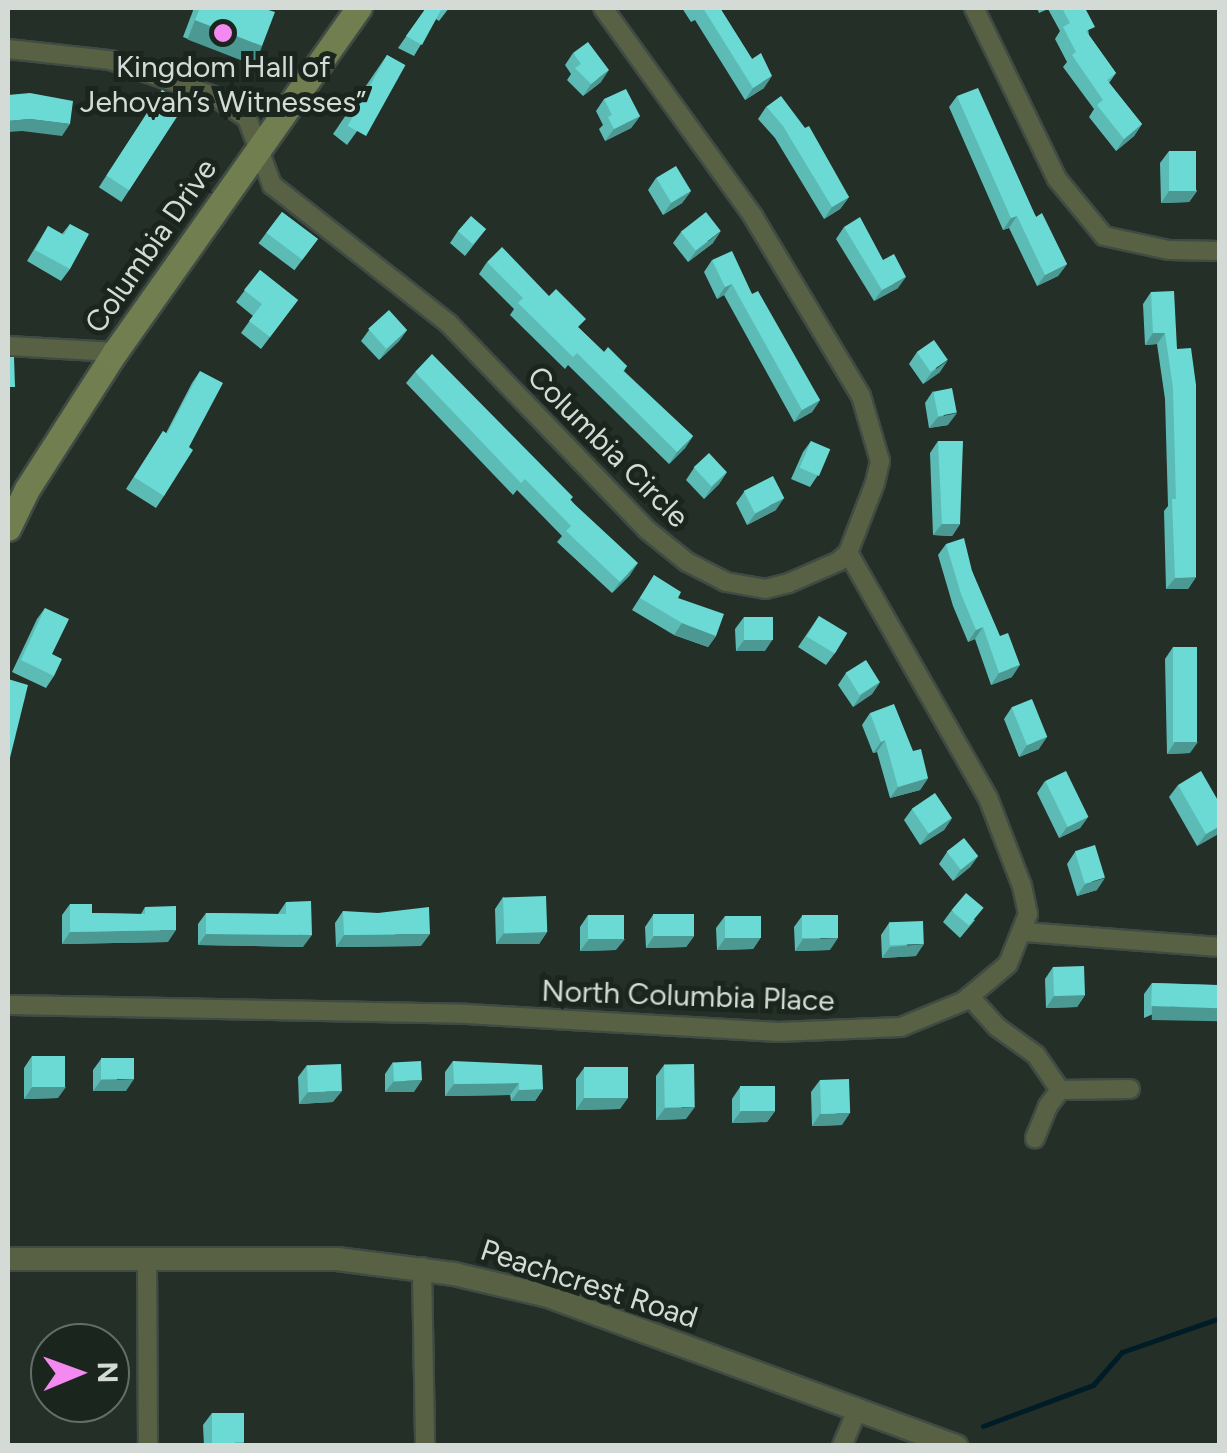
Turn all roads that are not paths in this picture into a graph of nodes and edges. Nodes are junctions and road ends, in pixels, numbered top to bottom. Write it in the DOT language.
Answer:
graph roads {
  1 [pos="359,8"];
  2 [pos="603,8"];
  3 [pos="974,8"];
  4 [pos="8,49"];
  5 [pos="261,148"];
  6 [pos="1220,250"];
  7 [pos="8,346"];
  8 [pos="116,352"];
  9 [pos="8,528"];
  10 [pos="848,552"];
  11 [pos="1024,932"];
  12 [pos="1220,947"];
  13 [pos="970,997"];
  14 [pos="8,1006"];
  15 [pos="1130,1089"];
  16 [pos="1060,1090"];
  17 [pos="1035,1139"];
  18 [pos="8,1259"];
  19 [pos="147,1260"];
  20 [pos="422,1268"];
  21 [pos="858,1408"];
  22 [pos="148,1446"];
  23 [pos="425,1446"];
  24 [pos="842,1446"];
  25 [pos="956,1446"];
  1 -- 5 [label="main road, Columbia Drive"];
  2 -- 10 [label="street"];
  3 -- 6 [label="street"];
  4 -- 5 [label="street, Columbia Circle"];
  5 -- 8 [label="main road, Columbia Drive"];
  5 -- 10 [label="street, Columbia Circle"];
  7 -- 8 [label="street"];
  8 -- 9 [label="main road, Columbia Drive"];
  10 -- 11 [label="street"];
  11 -- 12 [label="street"];
  11 -- 13 [label="street, North Columbia Place"];
  13 -- 14 [label="street, North Columbia Place"];
  13 -- 16 [label="street"];
  15 -- 16 [label="street"];
  16 -- 17 [label="street"];
  18 -- 19 [label="street, Peachcrest Road"];
  19 -- 20 [label="street, Peachcrest Road"];
  19 -- 22 [label="street"];
  20 -- 21 [label="street, Peachcrest Road"];
  20 -- 23 [label="street"];
  21 -- 24 [label="street"];
  21 -- 25 [label="street, Peachcrest Road"];
}
